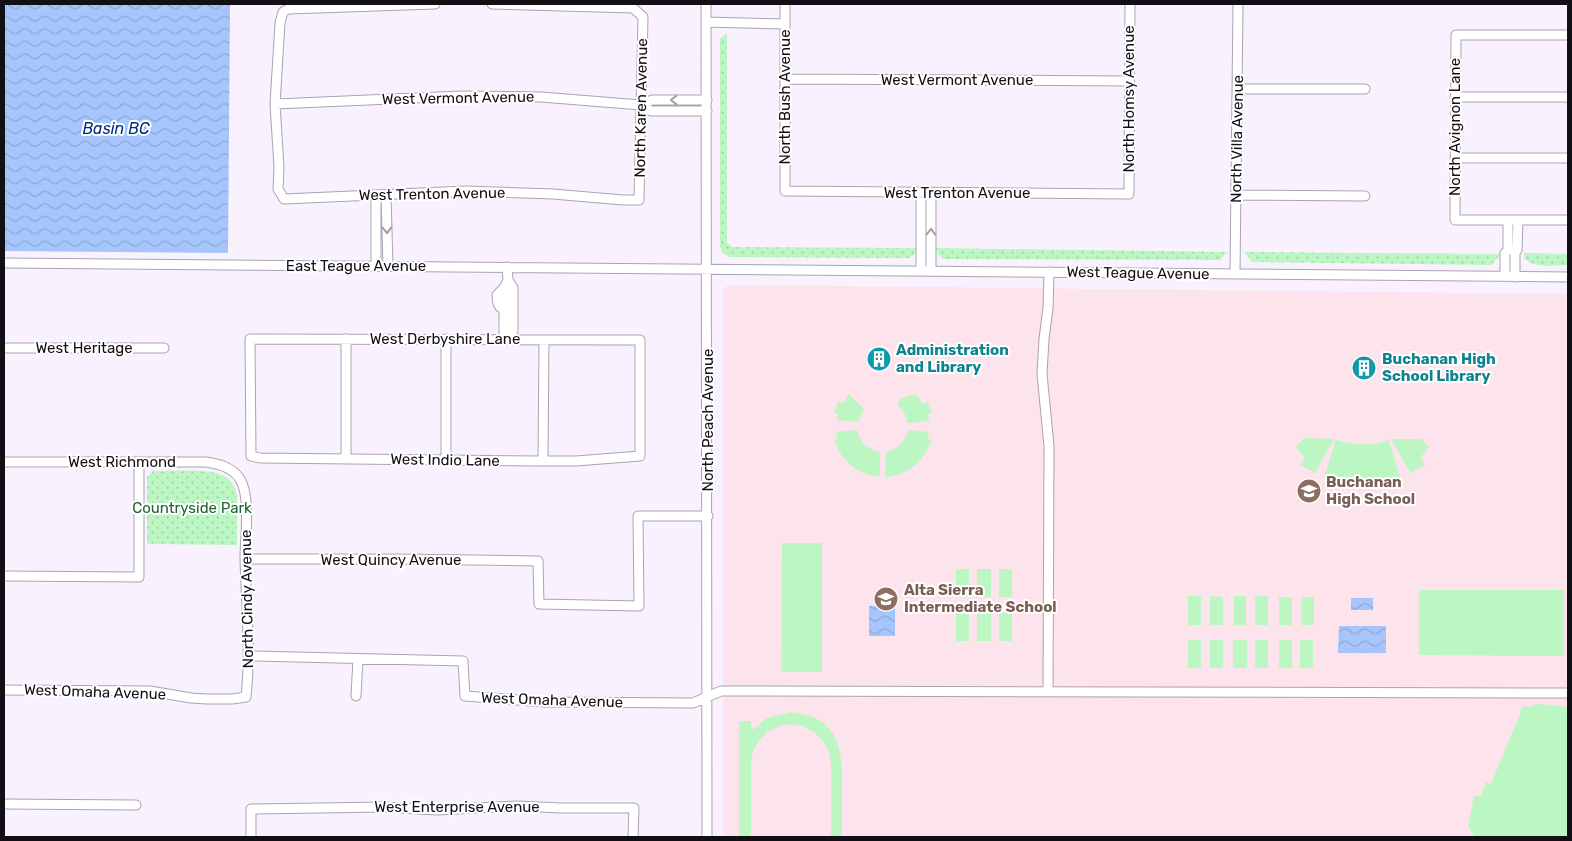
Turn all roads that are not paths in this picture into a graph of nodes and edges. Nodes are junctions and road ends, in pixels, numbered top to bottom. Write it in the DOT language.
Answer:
graph roads {
  1 [pos="435,4"];
  2 [pos="492,4"];
  3 [pos="706,4"];
  4 [pos="784,4"];
  5 [pos="1130,4"];
  6 [pos="1238,4"];
  7 [pos="706,22"];
  8 [pos="785,24"];
  9 [pos="1568,35"];
  10 [pos="785,79"];
  11 [pos="1129,82"];
  12 [pos="1238,89"];
  13 [pos="1365,89"];
  14 [pos="1455,97"];
  15 [pos="1568,97"];
  16 [pos="707,100"];
  17 [pos="275,104"];
  18 [pos="641,105"];
  19 [pos="707,112"];
  20 [pos="1455,158"];
  21 [pos="1568,158"];
  22 [pos="785,191"];
  23 [pos="921,193"];
  24 [pos="931,193"];
  25 [pos="1129,194"];
  26 [pos="376,195"];
  27 [pos="386,195"];
  28 [pos="1236,195"];
  29 [pos="1365,196"];
  30 [pos="639,200"];
  31 [pos="1508,220"];
  32 [pos="1518,220"];
  33 [pos="1568,220"];
  34 [pos="4,263"];
  35 [pos="376,266"];
  36 [pos="388,266"];
  37 [pos="507,266"];
  38 [pos="708,268"];
  39 [pos="926,271"];
  40 [pos="1049,272"];
  41 [pos="1235,274"];
  42 [pos="1505,276"];
  43 [pos="1515,277"];
  44 [pos="1568,277"];
  45 [pos="506,284"];
  46 [pos="509,309"];
  47 [pos="346,339"];
  48 [pos="446,339"];
  49 [pos="508,340"];
  50 [pos="544,340"];
  51 [pos="4,348"];
  52 [pos="164,348"];
  53 [pos="251,456"];
  54 [pos="640,456"];
  55 [pos="346,459"];
  56 [pos="446,460"];
  57 [pos="543,461"];
  58 [pos="4,462"];
  59 [pos="139,462"];
  60 [pos="236,474"];
  61 [pos="708,516"];
  62 [pos="246,559"];
  63 [pos="4,576"];
  64 [pos="249,656"];
  65 [pos="358,659"];
  66 [pos="4,690"];
  67 [pos="1048,692"];
  68 [pos="1568,693"];
  69 [pos="246,696"];
  70 [pos="356,696"];
  71 [pos="707,697"];
  72 [pos="4,804"];
  73 [pos="136,805"];
  74 [pos="251,837"];
  75 [pos="634,837"];
  76 [pos="707,837"];
  1 -- 17 [label="street"];
  2 -- 18 [label="street, North Karen Avenue"];
  3 -- 7 [label="street, North Peach Avenue"];
  4 -- 8 [label="street, North Bush Avenue"];
  5 -- 11 [label="street, North Homsy Avenue"];
  6 -- 12 [label="street, North Villa Avenue"];
  7 -- 8 [label="street"];
  7 -- 16 [label="street, North Peach Avenue"];
  8 -- 10 [label="street, North Bush Avenue"];
  9 -- 14 [label="street, North Avignon Lane"];
  10 -- 11 [label="street, West Vermont Avenue"];
  10 -- 22 [label="street, North Bush Avenue"];
  11 -- 25 [label="street, North Homsy Avenue"];
  12 -- 13 [label="street"];
  12 -- 28 [label="street, North Villa Avenue"];
  14 -- 15 [label="street"];
  14 -- 20 [label="street, North Avignon Lane"];
  16 -- 18 [label="street, West Vermont Avenue, one-way"];
  16 -- 19 [label="street, North Peach Avenue"];
  17 -- 18 [label="street, West Vermont Avenue"];
  17 -- 26 [label="street, West Trenton Avenue"];
  18 -- 19 [label="street, West Vermont Avenue"];
  18 -- 30 [label="street, North Karen Avenue"];
  19 -- 38 [label="street, North Peach Avenue"];
  20 -- 21 [label="street"];
  20 -- 31 [label="street, North Avignon Lane"];
  22 -- 23 [label="street, West Trenton Avenue"];
  23 -- 24 [label="street, West Trenton Avenue"];
  23 -- 39 [label="street"];
  24 -- 25 [label="street, West Trenton Avenue"];
  39 -- 24 [label="street, one-way"];
  26 -- 27 [label="street, West Trenton Avenue"];
  26 -- 35 [label="street"];
  27 -- 30 [label="street, West Trenton Avenue"];
  27 -- 36 [label="street, one-way"];
  28 -- 29 [label="street"];
  28 -- 41 [label="street, North Villa Avenue"];
  31 -- 32 [label="street"];
  31 -- 42 [label="street"];
  32 -- 33 [label="street"];
  32 -- 43 [label="street"];
  34 -- 35 [label="street, East Teague Avenue"];
  35 -- 36 [label="street, East Teague Avenue"];
  36 -- 37 [label="street, East Teague Avenue"];
  37 -- 38 [label="street, East Teague Avenue"];
  37 -- 45 [label="street"];
  38 -- 39 [label="street, West Teague Avenue"];
  38 -- 61 [label="street, North Peach Avenue"];
  39 -- 40 [label="street, West Teague Avenue"];
  40 -- 41 [label="street, West Teague Avenue"];
  40 -- 67 [label="street"];
  41 -- 42 [label="street, West Teague Avenue"];
  42 -- 43 [label="street, West Teague Avenue"];
  43 -- 44 [label="street, West Teague Avenue"];
  45 -- 46 [label="street"];
  45 -- 46 [label="street"];
  46 -- 49 [label="street"];
  47 -- 48 [label="street, West Derbyshire Lane"];
  47 -- 53 [label="street, West Derbyshire Lane"];
  47 -- 55 [label="street"];
  48 -- 49 [label="street, West Derbyshire Lane"];
  48 -- 56 [label="street"];
  49 -- 50 [label="street, West Derbyshire Lane"];
  50 -- 54 [label="street, West Derbyshire Lane"];
  50 -- 57 [label="street"];
  51 -- 52 [label="street, West Heritage"];
  53 -- 55 [label="street, West Indio Lane"];
  54 -- 57 [label="street, West Indio Lane"];
  55 -- 56 [label="street, West Indio Lane"];
  56 -- 57 [label="street, West Indio Lane"];
  58 -- 59 [label="street, West Richmond"];
  59 -- 60 [label="street, West Richmond"];
  59 -- 63 [label="street"];
  60 -- 62 [label="street, North Cindy Avenue"];
  61 -- 62 [label="street, West Quincy Avenue"];
  61 -- 71 [label="street, North Peach Avenue"];
  62 -- 64 [label="street, North Cindy Avenue"];
  64 -- 65 [label="street, West Omaha Avenue"];
  64 -- 69 [label="street, North Cindy Avenue"];
  65 -- 70 [label="street"];
  65 -- 71 [label="street, West Omaha Avenue"];
  66 -- 69 [label="street, West Omaha Avenue"];
  67 -- 68 [label="street"];
  67 -- 71 [label="street"];
  71 -- 76 [label="street, North Peach Avenue"];
  72 -- 73 [label="street"];
  74 -- 75 [label="street, West Enterprise Avenue"];
}
